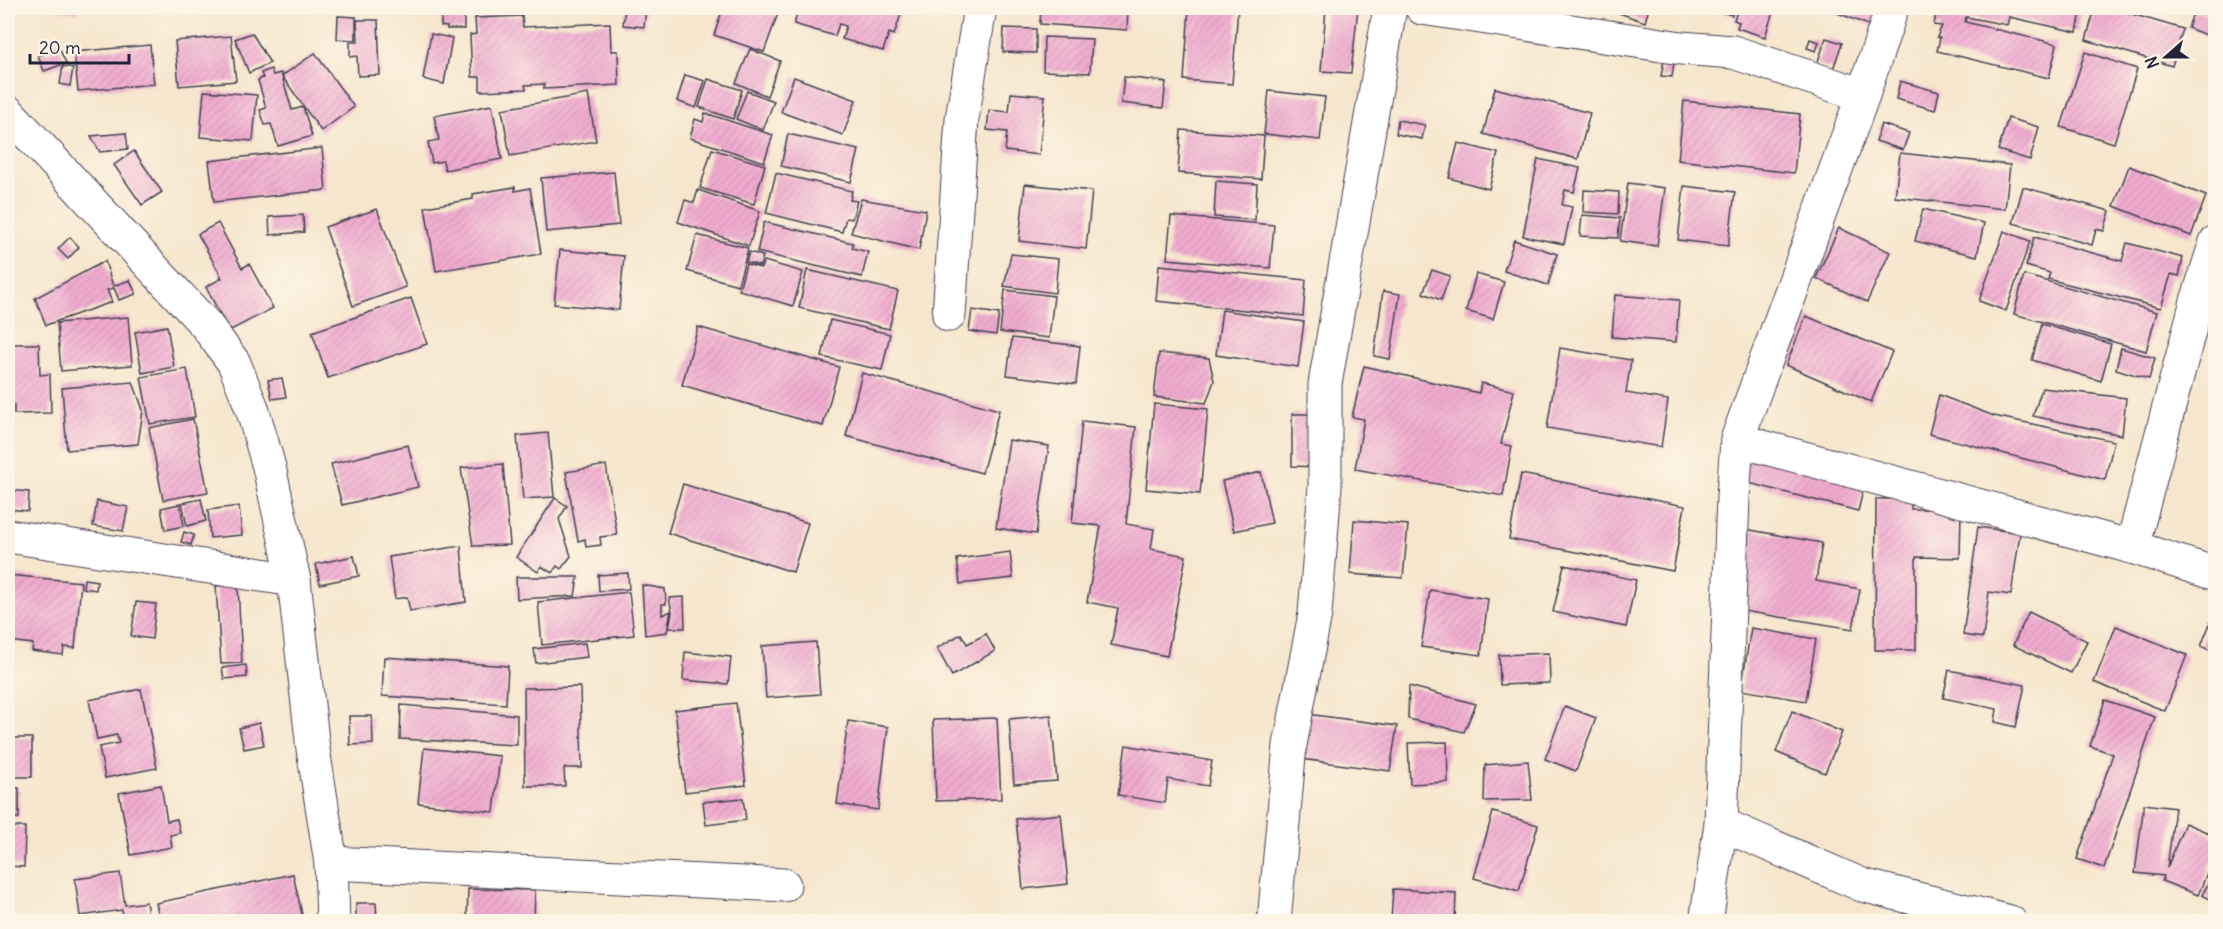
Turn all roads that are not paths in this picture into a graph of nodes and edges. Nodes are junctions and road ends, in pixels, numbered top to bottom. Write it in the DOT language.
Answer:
graph roads {
  1 [pos="980,8"];
  2 [pos="1422,8"];
  3 [pos="1892,8"];
  4 [pos="1389,14"];
  5 [pos="1863,95"];
  6 [pos="8,112"];
  7 [pos="2216,242"];
  8 [pos="949,315"];
  9 [pos="1737,440"];
  10 [pos="8,536"];
  11 [pos="2132,547"];
  12 [pos="2216,574"];
  13 [pos="294,580"];
  14 [pos="1721,824"];
  15 [pos="331,863"];
  16 [pos="784,885"];
  17 [pos="333,921"];
  18 [pos="1274,921"];
  19 [pos="1706,921"];
  20 [pos="2010,921"];
  1 -- 8 [label="street"];
  2 -- 4 [label="street"];
  2 -- 5 [label="street"];
  3 -- 5 [label="street"];
  4 -- 18 [label="street"];
  5 -- 9 [label="street"];
  6 -- 13 [label="street"];
  7 -- 11 [label="street"];
  9 -- 11 [label="street"];
  9 -- 14 [label="street"];
  10 -- 13 [label="street"];
  11 -- 12 [label="street"];
  13 -- 15 [label="street"];
  14 -- 19 [label="street"];
  14 -- 20 [label="street"];
  15 -- 16 [label="street"];
  15 -- 17 [label="street"];
}
